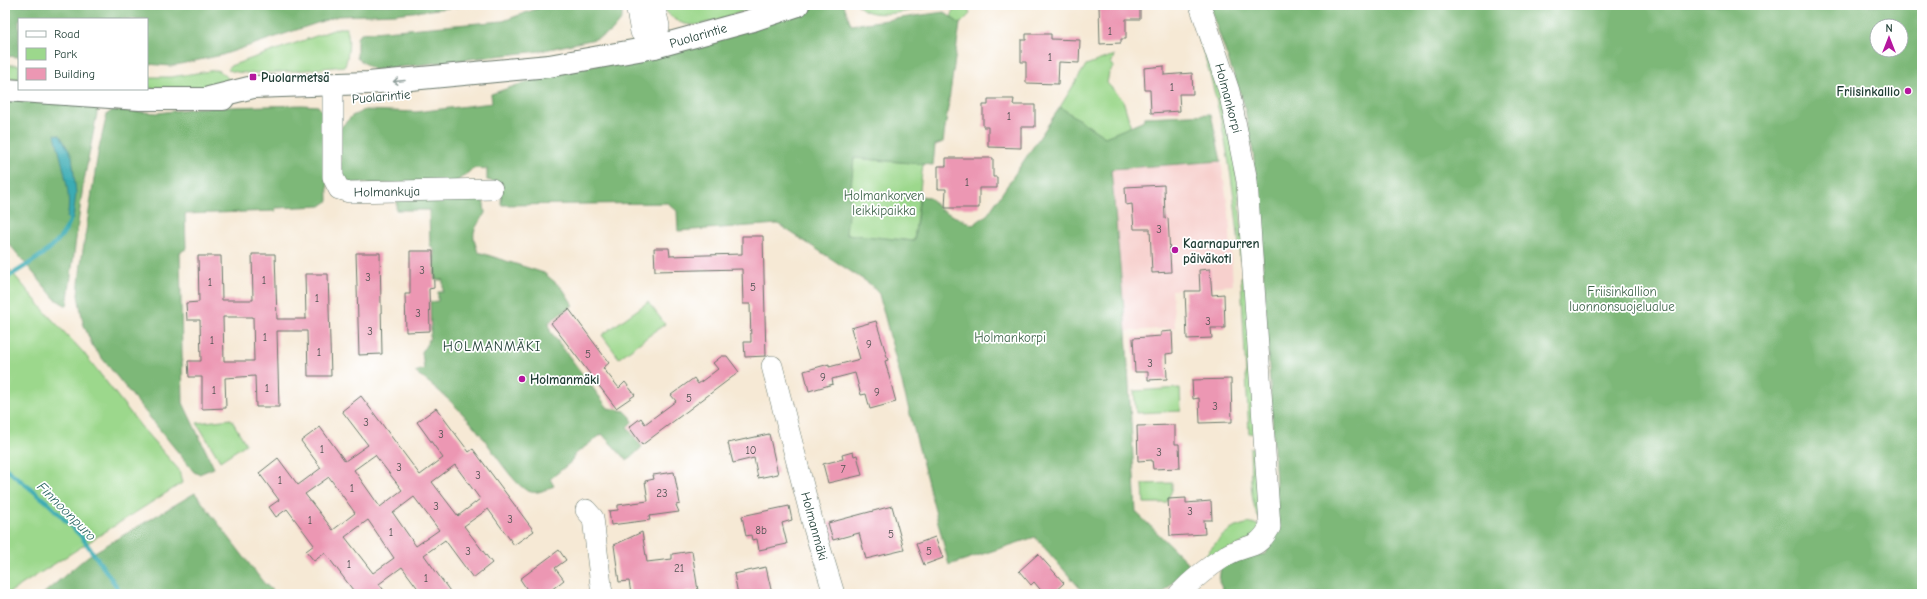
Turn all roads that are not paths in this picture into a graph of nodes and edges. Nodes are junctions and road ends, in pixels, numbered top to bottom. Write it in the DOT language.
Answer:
graph roads {
  1 [pos="636,5"];
  2 [pos="654,5"];
  3 [pos="798,5"];
  4 [pos="1200,5"];
  5 [pos="655,47"];
  6 [pos="5,90"];
  7 [pos="333,92"];
  8 [pos="492,189"];
  9 [pos="772,366"];
  10 [pos="586,510"];
  11 [pos="602,594"];
  12 [pos="834,594"];
  13 [pos="1179,594"];
  1 -- 5 [label="street"];
  2 -- 5 [label="street"];
  3 -- 5 [label="main road, Puolarintie"];
  4 -- 13 [label="street, Holmankorpi"];
  5 -- 7 [label="main road, Puolarintie"];
  6 -- 7 [label="main road, Puolarintie"];
  7 -- 8 [label="street, Holmankuja"];
  9 -- 12 [label="street, Holmanmäki"];
  10 -- 11 [label="street"];
}
